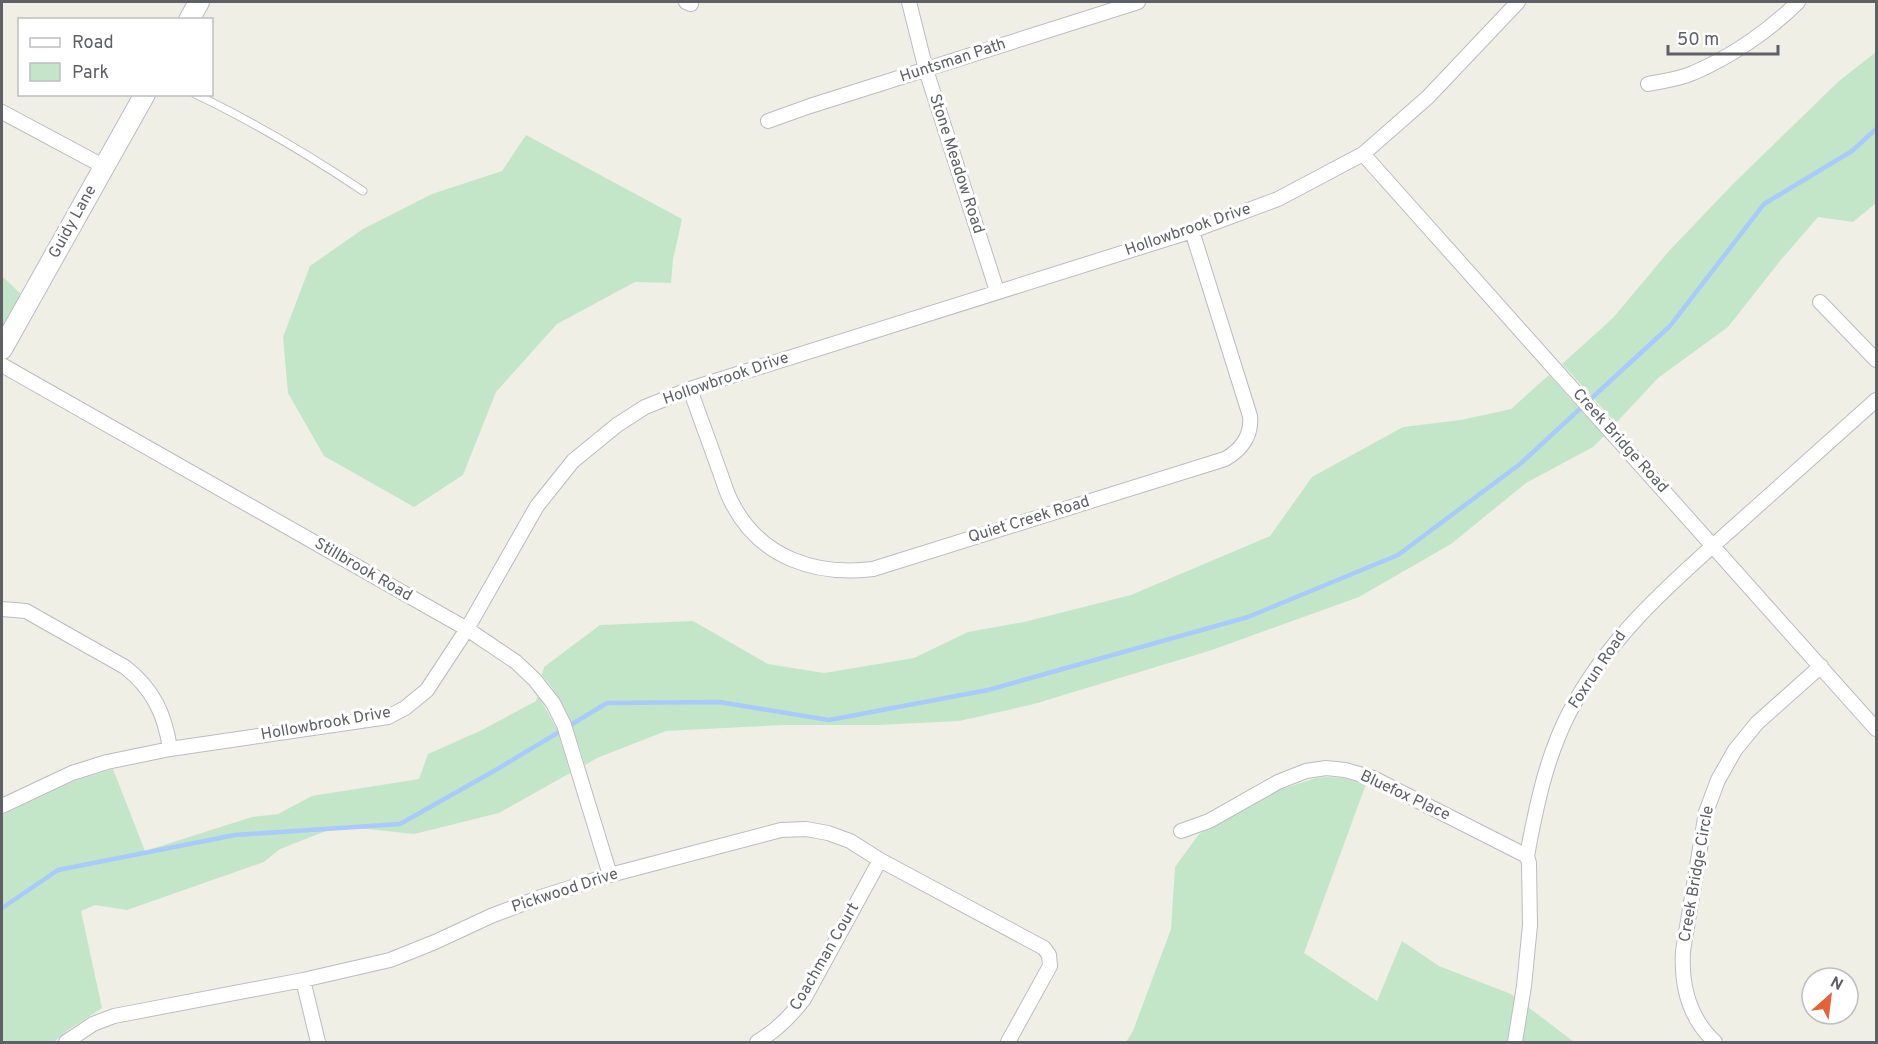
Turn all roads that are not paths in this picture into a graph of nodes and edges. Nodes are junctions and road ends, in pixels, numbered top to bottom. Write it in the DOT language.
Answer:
graph roads {
  1 [pos="200,2"];
  2 [pos="909,2"];
  3 [pos="1138,2"];
  4 [pos="1518,2"];
  5 [pos="1798,2"];
  6 [pos="190,18"];
  7 [pos="926,70"];
  8 [pos="1648,84"];
  9 [pos="144,96"];
  10 [pos="199,96"];
  11 [pos="2,112"];
  12 [pos="768,121"];
  13 [pos="1363,154"];
  14 [pos="103,166"];
  15 [pos="363,190"];
  16 [pos="1192,231"];
  17 [pos="997,291"];
  18 [pos="1820,302"];
  19 [pos="2,349"];
  20 [pos="1874,353"];
  21 [pos="2,365"];
  22 [pos="690,389"];
  23 [pos="1876,400"];
  24 [pos="1713,545"];
  25 [pos="2,609"];
  26 [pos="467,629"];
  27 [pos="1821,666"];
  28 [pos="1876,729"];
  29 [pos="170,749"];
  30 [pos="2,806"];
  31 [pos="1181,831"];
  32 [pos="1527,856"];
  33 [pos="880,860"];
  34 [pos="610,875"];
  35 [pos="303,980"];
  36 [pos="66,1042"];
  37 [pos="318,1042"];
  38 [pos="757,1042"];
  39 [pos="1008,1042"];
  40 [pos="1515,1042"];
  41 [pos="1715,1042"];
  1 -- 6 [label="street"];
  2 -- 7 [label="street, Stone Meadow Road"];
  3 -- 7 [label="street, Huntsman Path"];
  4 -- 13 [label="street, Hollowbrook Drive"];
  5 -- 8 [label="street"];
  7 -- 12 [label="street, Huntsman Path"];
  7 -- 17 [label="street, Stone Meadow Road"];
  9 -- 14 [label="street, Guidy Lane"];
  10 -- 15 [label="lane"];
  11 -- 14 [label="street"];
  13 -- 16 [label="street, Hollowbrook Drive"];
  13 -- 24 [label="street, Creek Bridge Road"];
  14 -- 19 [label="street, Guidy Lane"];
  16 -- 17 [label="street, Hollowbrook Drive"];
  16 -- 22 [label="street, Quiet Creek Road"];
  17 -- 22 [label="street, Hollowbrook Drive"];
  18 -- 20 [label="street"];
  21 -- 26 [label="street, Stillbrook Road"];
  22 -- 26 [label="street, Hollowbrook Drive"];
  23 -- 24 [label="street, Foxrun Road"];
  24 -- 27 [label="street, Creek Bridge Road"];
  24 -- 32 [label="street, Foxrun Road"];
  25 -- 29 [label="street"];
  26 -- 29 [label="street, Hollowbrook Drive"];
  26 -- 34 [label="street, Stillbrook Road"];
  27 -- 28 [label="street, Creek Bridge Road"];
  27 -- 41 [label="street, Creek Bridge Circle"];
  29 -- 30 [label="street, Hollowbrook Drive"];
  31 -- 32 [label="street, Bluefox Place"];
  32 -- 40 [label="street, Foxrun Road"];
  33 -- 34 [label="street, Pickwood Drive"];
  33 -- 38 [label="street, Coachman Court"];
  33 -- 39 [label="street, Pickwood Drive"];
  34 -- 35 [label="street, Pickwood Drive"];
  35 -- 36 [label="street, Pickwood Drive"];
  35 -- 37 [label="street"];
}
